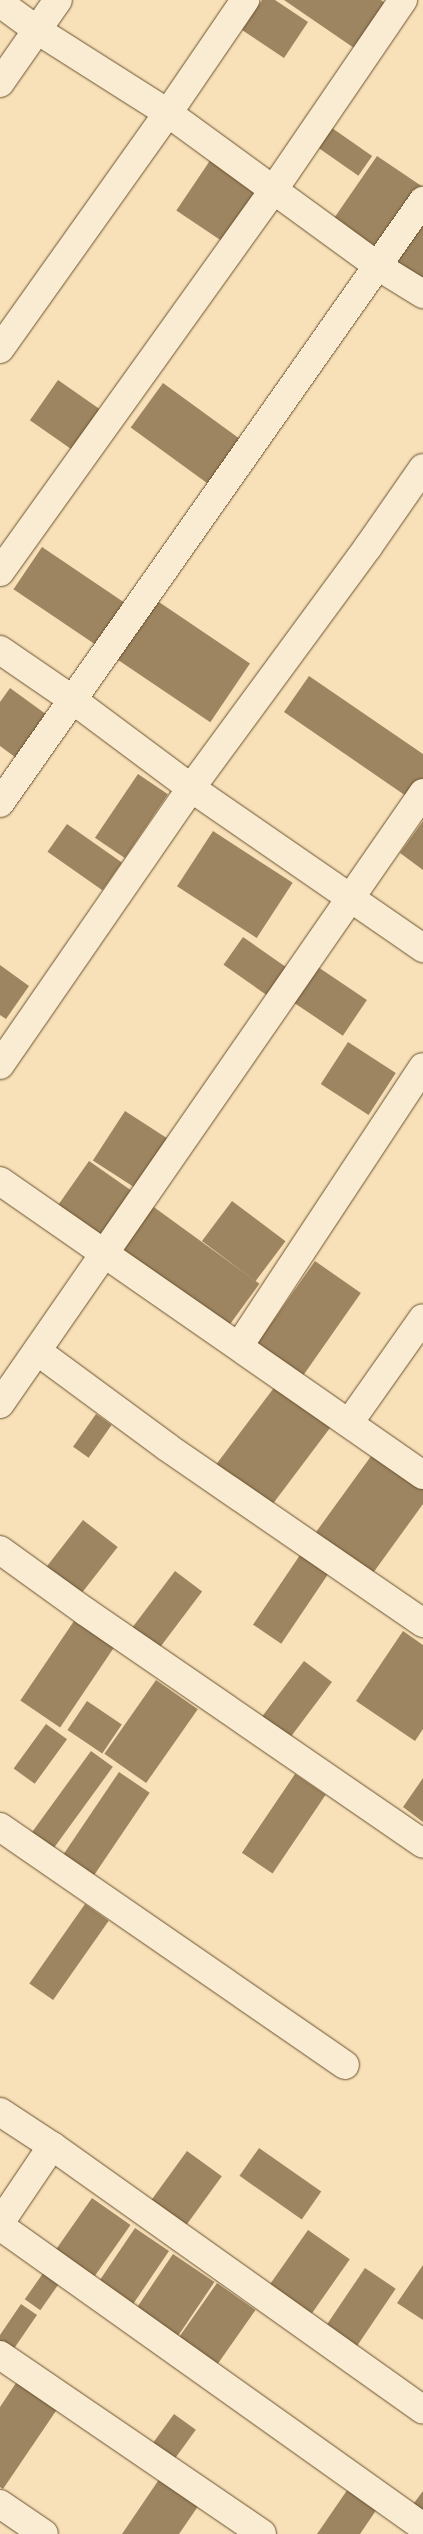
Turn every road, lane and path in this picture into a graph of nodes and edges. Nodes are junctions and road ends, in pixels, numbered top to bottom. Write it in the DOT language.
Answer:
graph roads {
  1 [pos="58,0"];
  2 [pos="245,0"];
  3 [pos="403,0"];
  4 [pos="0,3"];
  5 [pos="37,30"];
  6 [pos="0,83"];
  7 [pos="168,112"];
  8 [pos="274,189"];
  9 [pos="423,201"];
  10 [pos="379,266"];
  11 [pos="423,294"];
  12 [pos="0,349"];
  13 [pos="423,468"];
  14 [pos="0,572"];
  15 [pos="0,650"];
  16 [pos="73,700"];
  17 [pos="191,788"];
  18 [pos="423,793"];
  19 [pos="0,803"];
  20 [pos="351,898"];
  21 [pos="423,948"];
  22 [pos="0,1065"];
  23 [pos="423,1067"];
  24 [pos="0,1181"];
  25 [pos="105,1253"];
  26 [pos="423,1318"];
  27 [pos="238,1346"];
  28 [pos="37,1351"];
  29 [pos="0,1404"];
  30 [pos="349,1424"];
  31 [pos="423,1475"];
  32 [pos="0,1550"];
  33 [pos="423,1622"];
  34 [pos="0,1827"];
  35 [pos="423,1844"];
  36 [pos="345,2066"];
  37 [pos="0,2112"];
  38 [pos="52,2146"];
  39 [pos="0,2224"];
  40 [pos="0,2355"];
  41 [pos="423,2410"];
  42 [pos="0,2504"];
  43 [pos="423,2527"];
  44 [pos="44,2534"];
  45 [pos="262,2534"];
  1 -- 5 [label="street"];
  2 -- 7 [label="street"];
  3 -- 8 [label="street"];
  4 -- 5 [label="street"];
  5 -- 6 [label="street"];
  5 -- 7 [label="street"];
  7 -- 8 [label="street"];
  7 -- 12 [label="street"];
  8 -- 10 [label="street"];
  8 -- 14 [label="street"];
  9 -- 10 [label="street"];
  10 -- 11 [label="street"];
  10 -- 16 [label="street"];
  13 -- 17 [label="street"];
  15 -- 16 [label="street"];
  16 -- 17 [label="street"];
  16 -- 19 [label="street"];
  17 -- 20 [label="street"];
  17 -- 22 [label="street"];
  18 -- 20 [label="street"];
  20 -- 21 [label="street"];
  20 -- 25 [label="street"];
  23 -- 27 [label="street"];
  24 -- 25 [label="street"];
  25 -- 27 [label="street"];
  25 -- 28 [label="street"];
  26 -- 30 [label="street"];
  27 -- 30 [label="street"];
  28 -- 29 [label="street"];
  28 -- 33 [label="street"];
  30 -- 31 [label="street"];
  32 -- 35 [label="street"];
  34 -- 36 [label="street"];
  37 -- 38 [label="street"];
  38 -- 39 [label="street"];
  38 -- 41 [label="street"];
  39 -- 43 [label="street"];
  40 -- 45 [label="street"];
  42 -- 44 [label="street"];
}
